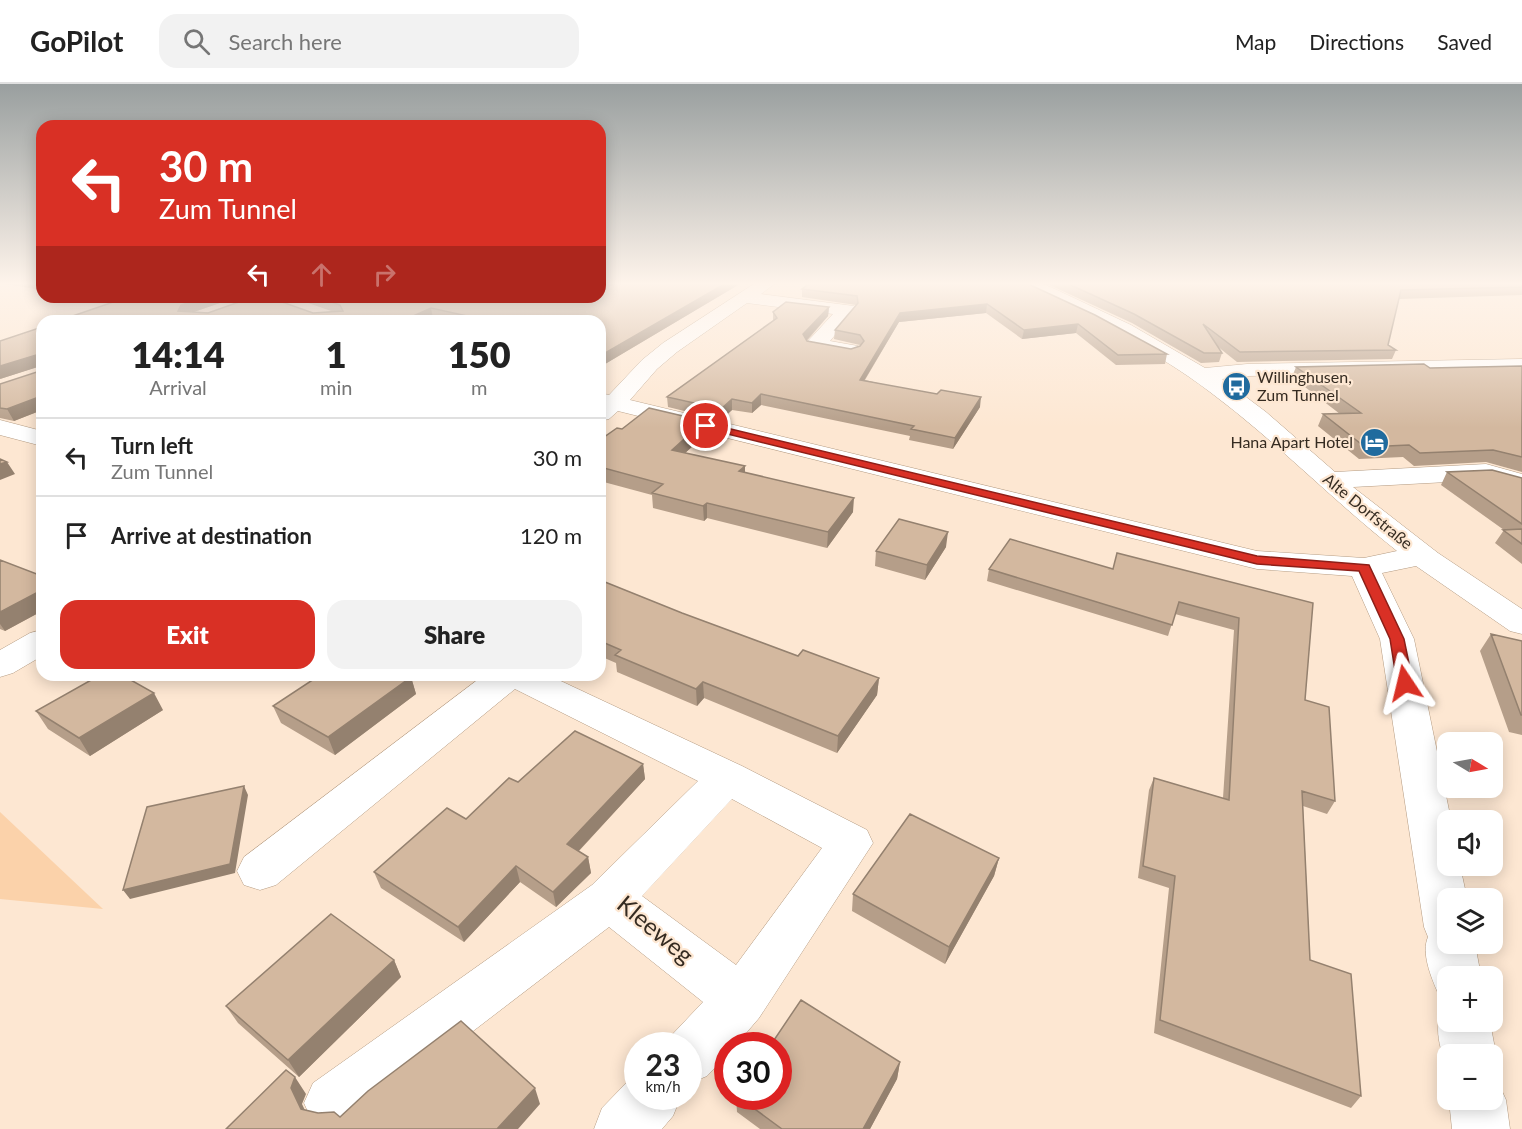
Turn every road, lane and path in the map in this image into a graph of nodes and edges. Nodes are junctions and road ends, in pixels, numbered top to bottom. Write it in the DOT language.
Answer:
graph roads {
  1 [pos="693,331"];
  2 [pos="828,331"];
  3 [pos="1128,331"];
  4 [pos="851,350"];
  5 [pos="1522,365"];
  6 [pos="1202,375"];
  7 [pos="606,405"];
  8 [pos="606,406"];
  9 [pos="0,427"];
  10 [pos="36,437"];
  11 [pos="1328,480"];
  12 [pos="1522,482"];
  13 [pos="1423,555"];
  14 [pos="1364,567"];
  15 [pos="1520,621"];
  16 [pos="36,644"];
  17 [pos="0,665"];
  18 [pos="500,681"];
  19 [pos="530,681"];
  20 [pos="727,777"];
  21 [pos="260,871"];
  22 [pos="1441,888"];
  23 [pos="609,899"];
  24 [pos="741,1000"];
  25 [pos="702,1042"];
  26 [pos="333,1103"];
  27 [pos="640,1110"];
  28 [pos="1478,1110"];
  29 [pos="623,1129"];
  30 [pos="1481,1129"];
  1 -- 7 [label="street"];
  2 -- 4 [label="street"];
  3 -- 6 [label="street, Alte Dorfstraße"];
  5 -- 6 [label="street"];
  6 -- 11 [label="street, Alte Dorfstraße"];
  8 -- 14 [label="street"];
  9 -- 10 [label="street"];
  11 -- 12 [label="street"];
  11 -- 13 [label="street, Alte Dorfstraße"];
  13 -- 14 [label="street"];
  13 -- 15 [label="street, Alte Dorfstraße"];
  14 -- 22 [label="street"];
  16 -- 17 [label="street"];
  18 -- 21 [label="street"];
  19 -- 20 [label="street"];
  20 -- 23 [label="street, Kleeweg"];
  20 -- 24 [label="street"];
  23 -- 24 [label="street, Kleeweg"];
  23 -- 26 [label="street"];
  24 -- 25 [label="street"];
  27 -- 29 [label="street"];
  28 -- 30 [label="street"];
}
